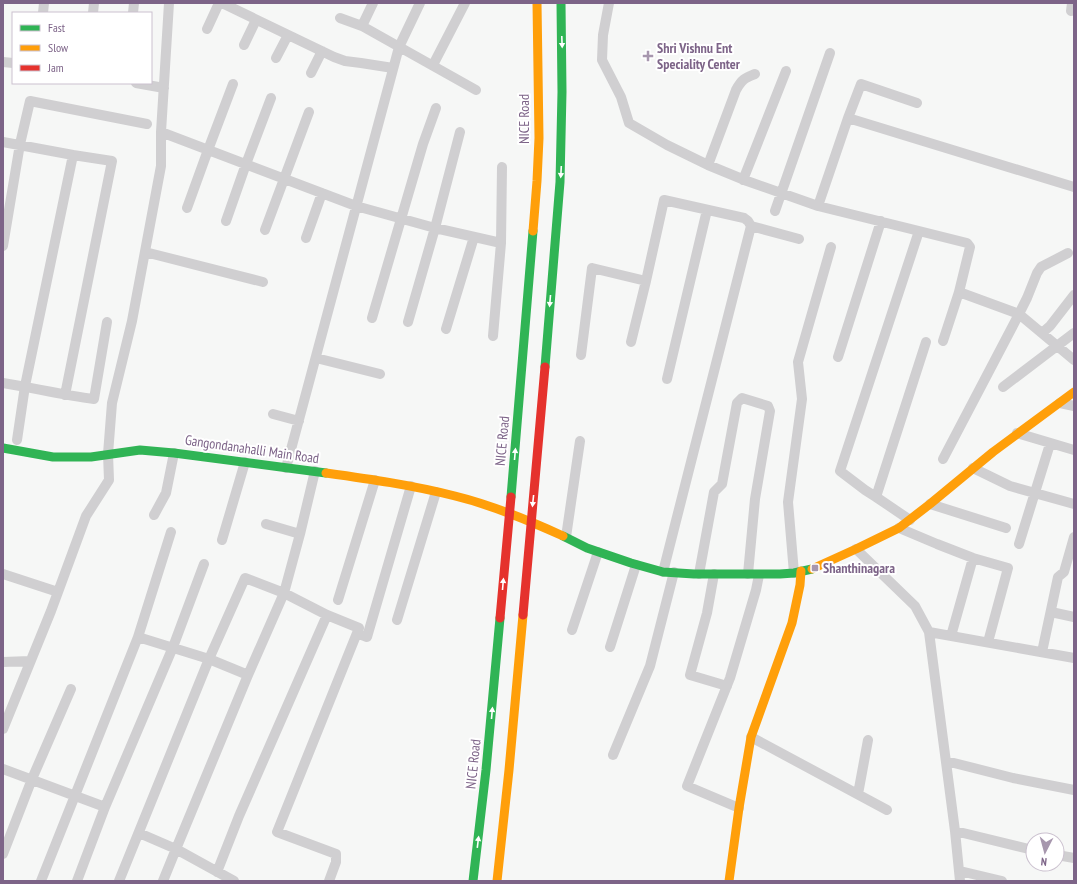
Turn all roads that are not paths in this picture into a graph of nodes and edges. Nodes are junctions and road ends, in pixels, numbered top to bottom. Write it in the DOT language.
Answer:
graph roads {
  1 [pos="169,3"];
  2 [pos="221,3"];
  3 [pos="373,3"];
  4 [pos="420,3"];
  5 [pos="465,3"];
  6 [pos="537,3"];
  7 [pos="561,3"];
  8 [pos="609,3"];
  9 [pos="340,18"];
  10 [pos="256,20"];
  11 [pos="362,26"];
  12 [pos="207,29"];
  13 [pos="288,35"];
  14 [pos="244,45"];
  15 [pos="399,47"];
  16 [pos="322,51"];
  17 [pos="830,54"];
  18 [pos="276,58"];
  19 [pos="433,65"];
  20 [pos="393,68"];
  21 [pos="786,71"];
  22 [pos="311,73"];
  23 [pos="755,74"];
  24 [pos="142,84"];
  25 [pos="233,84"];
  26 [pos="164,88"];
  27 [pos="476,90"];
  28 [pos="272,98"];
  29 [pos="917,103"];
  30 [pos="436,108"];
  31 [pos="309,112"];
  32 [pos="848,118"];
  33 [pos="147,124"];
  34 [pos="161,132"];
  35 [pos="460,132"];
  36 [pos="3,142"];
  37 [pos="20,144"];
  38 [pos="208,150"];
  39 [pos="73,155"];
  40 [pos="246,164"];
  41 [pos="708,165"];
  42 [pos="502,167"];
  43 [pos="284,178"];
  44 [pos="743,180"];
  45 [pos="1074,187"];
  46 [pos="322,193"];
  47 [pos="782,193"];
  48 [pos="356,206"];
  49 [pos="818,206"];
  50 [pos="187,208"];
  51 [pos="706,210"];
  52 [pos="775,210"];
  53 [pos="401,218"];
  54 [pos="226,221"];
  55 [pos="881,221"];
  56 [pos="751,226"];
  57 [pos="435,228"];
  58 [pos="265,230"];
  59 [pos="919,231"];
  60 [pos="474,237"];
  61 [pos="306,238"];
  62 [pos="799,239"];
  63 [pos="501,243"];
  64 [pos="3,246"];
  65 [pos="831,247"];
  66 [pos="145,252"];
  67 [pos="1068,253"];
  68 [pos="646,281"];
  69 [pos="263,282"];
  70 [pos="959,292"];
  71 [pos="1074,295"];
  72 [pos="1019,314"];
  73 [pos="372,318"];
  74 [pos="108,322"];
  75 [pos="408,322"];
  76 [pos="446,329"];
  77 [pos="1042,333"];
  78 [pos="1074,333"];
  79 [pos="493,336"];
  80 [pos="943,341"];
  81 [pos="631,342"];
  82 [pos="926,342"];
  83 [pos="1057,346"];
  84 [pos="581,355"];
  85 [pos="838,357"];
  86 [pos="316,358"];
  87 [pos="1074,360"];
  88 [pos="380,374"];
  89 [pos="666,379"];
  90 [pos="3,383"];
  91 [pos="26,386"];
  92 [pos="1003,387"];
  93 [pos="1074,392"];
  94 [pos="65,395"];
  95 [pos="1060,403"];
  96 [pos="1074,406"];
  97 [pos="273,414"];
  98 [pos="299,421"];
  99 [pos="1017,433"];
  100 [pos="17,440"];
  101 [pos="580,441"];
  102 [pos="1050,444"];
  103 [pos="3,448"];
  104 [pos="1074,450"];
  105 [pos="174,453"];
  106 [pos="108,454"];
  107 [pos="943,459"];
  108 [pos="245,462"];
  109 [pos="286,468"];
  110 [pos="973,468"];
  111 [pos="315,472"];
  112 [pos="375,480"];
  113 [pos="411,486"];
  114 [pos="436,492"];
  115 [pos="1035,493"];
  116 [pos="876,496"];
  117 [pos="930,504"];
  118 [pos="1074,504"];
  119 [pos="154,514"];
  120 [pos="910,520"];
  121 [pos="266,524"];
  122 [pos="899,528"];
  123 [pos="1006,528"];
  124 [pos="171,532"];
  125 [pos="300,534"];
  126 [pos="566,537"];
  127 [pos="1074,537"];
  128 [pos="222,540"];
  129 [pos="1019,544"];
  130 [pos="856,549"];
  131 [pos="598,552"];
  132 [pos="973,558"];
  133 [pos="204,564"];
  134 [pos="636,565"];
  135 [pos="663,572"];
  136 [pos="674,572"];
  137 [pos="798,572"];
  138 [pos="3,574"];
  139 [pos="699,574"];
  140 [pos="714,574"];
  141 [pos="748,574"];
  142 [pos="759,575"];
  143 [pos="58,592"];
  144 [pos="284,593"];
  145 [pos="338,600"];
  146 [pos="1051,612"];
  147 [pos="327,615"];
  148 [pos="1074,617"];
  149 [pos="397,620"];
  150 [pos="572,630"];
  151 [pos="929,632"];
  152 [pos="357,633"];
  153 [pos="951,636"];
  154 [pos="138,637"];
  155 [pos="988,642"];
  156 [pos="610,647"];
  157 [pos="173,648"];
  158 [pos="1042,652"];
  159 [pos="1074,658"];
  160 [pos="209,659"];
  161 [pos="30,661"];
  162 [pos="3,662"];
  163 [pos="248,675"];
  164 [pos="727,686"];
  165 [pos="71,689"];
  166 [pos="3,729"];
  167 [pos="751,737"];
  168 [pos="868,740"];
  169 [pos="613,755"];
  170 [pos="946,761"];
  171 [pos="3,769"];
  172 [pos="32,779"];
  173 [pos="1074,790"];
  174 [pos="858,794"];
  175 [pos="74,796"];
  176 [pos="105,807"];
  177 [pos="739,808"];
  178 [pos="887,810"];
  179 [pos="955,831"];
  180 [pos="139,833"];
  181 [pos="1025,848"];
  182 [pos="176,849"];
  183 [pos="3,854"];
  184 [pos="219,876"];
  185 [pos="960,876"];
  186 [pos="41,881"];
  187 [pos="76,881"];
  188 [pos="118,881"];
  189 [pos="163,881"];
  190 [pos="234,881"];
  191 [pos="329,881"];
  192 [pos="473,881"];
  193 [pos="497,881"];
  194 [pos="729,881"];
  195 [pos="1002,881"];
  1 -- 26 [label="street"];
  2 -- 10 [label="street"];
  2 -- 12 [label="street"];
  3 -- 11 [label="street"];
  4 -- 15 [label="street"];
  5 -- 19 [label="street"];
  192 -- 6 [label="main road, NICE Road, one-way"];
  7 -- 193 [label="main road, one-way"];
  8 -- 41 [label="street"];
  9 -- 11 [label="street"];
  10 -- 13 [label="street"];
  10 -- 14 [label="street"];
  11 -- 15 [label="street"];
  13 -- 16 [label="street"];
  13 -- 18 [label="street"];
  15 -- 19 [label="street"];
  15 -- 20 [label="street"];
  16 -- 20 [label="street"];
  16 -- 22 [label="street"];
  17 -- 47 [label="street"];
  19 -- 27 [label="street"];
  20 -- 48 [label="street"];
  21 -- 44 [label="street"];
  23 -- 41 [label="street"];
  24 -- 26 [label="street"];
  25 -- 38 [label="street"];
  26 -- 34 [label="street"];
  28 -- 40 [label="street"];
  29 -- 32 [label="street"];
  30 -- 53 [label="street"];
  31 -- 43 [label="street"];
  32 -- 45 [label="street"];
  32 -- 49 [label="street"];
  33 -- 37 [label="street"];
  34 -- 38 [label="street"];
  34 -- 66 [label="street"];
  35 -- 57 [label="street"];
  36 -- 37 [label="street"];
  37 -- 39 [label="street"];
  37 -- 64 [label="street"];
  38 -- 40 [label="street"];
  38 -- 50 [label="street"];
  39 -- 91 [label="street"];
  39 -- 94 [label="street"];
  40 -- 43 [label="street"];
  40 -- 54 [label="street"];
  41 -- 44 [label="street"];
  42 -- 63 [label="street"];
  43 -- 46 [label="street"];
  43 -- 58 [label="street"];
  44 -- 47 [label="street"];
  46 -- 48 [label="street"];
  46 -- 61 [label="street"];
  47 -- 49 [label="street"];
  47 -- 52 [label="street"];
  48 -- 53 [label="street"];
  48 -- 86 [label="street"];
  49 -- 55 [label="street"];
  51 -- 56 [label="street"];
  51 -- 68 [label="street"];
  51 -- 89 [label="street"];
  53 -- 57 [label="street"];
  53 -- 73 [label="street"];
  55 -- 59 [label="street"];
  55 -- 85 [label="street"];
  56 -- 62 [label="street"];
  56 -- 135 [label="street"];
  57 -- 60 [label="street"];
  57 -- 75 [label="street"];
  59 -- 70 [label="street"];
  59 -- 116 [label="street"];
  60 -- 63 [label="street"];
  60 -- 76 [label="street"];
  63 -- 79 [label="street"];
  65 -- 137 [label="street"];
  66 -- 69 [label="street"];
  66 -- 106 [label="street"];
  67 -- 72 [label="street"];
  68 -- 81 [label="street"];
  68 -- 84 [label="street"];
  70 -- 72 [label="street"];
  70 -- 80 [label="street"];
  71 -- 77 [label="street"];
  72 -- 77 [label="street"];
  72 -- 107 [label="street"];
  74 -- 94 [label="street"];
  77 -- 83 [label="street"];
  78 -- 83 [label="street"];
  82 -- 116 [label="street"];
  83 -- 87 [label="street"];
  83 -- 92 [label="street"];
  86 -- 88 [label="street"];
  86 -- 98 [label="street"];
  90 -- 91 [label="street"];
  91 -- 94 [label="street"];
  91 -- 100 [label="street"];
  93 -- 95 [label="main road, Gangondanahalli Main Road"];
  95 -- 96 [label="street"];
  95 -- 99 [label="main road, Gangondanahalli Main Road"];
  97 -- 98 [label="street"];
  98 -- 109 [label="street"];
  99 -- 102 [label="street"];
  99 -- 110 [label="main road, Gangondanahalli Main Road"];
  101 -- 126 [label="street"];
  102 -- 104 [label="street"];
  102 -- 115 [label="street"];
  103 -- 106 [label="main road, Gangondanahalli Main Road"];
  105 -- 106 [label="main road, Gangondanahalli Main Road"];
  105 -- 108 [label="main road, Gangondanahalli Main Road"];
  105 -- 119 [label="street"];
  106 -- 143 [label="street"];
  108 -- 109 [label="main road, Gangondanahalli Main Road"];
  108 -- 128 [label="street"];
  109 -- 111 [label="main road, Gangondanahalli Main Road"];
  110 -- 115 [label="street"];
  110 -- 117 [label="main road, Gangondanahalli Main Road"];
  111 -- 112 [label="main road, Gangondanahalli Main Road"];
  111 -- 125 [label="street"];
  112 -- 113 [label="main road, Gangondanahalli Main Road"];
  112 -- 145 [label="street"];
  113 -- 114 [label="main road, Gangondanahalli Main Road"];
  113 -- 152 [label="street"];
  114 -- 126 [label="main road, Gangondanahalli Main Road"];
  114 -- 149 [label="street"];
  115 -- 118 [label="street"];
  115 -- 129 [label="street"];
  116 -- 120 [label="street"];
  117 -- 120 [label="main road, Gangondanahalli Main Road"];
  117 -- 123 [label="street"];
  120 -- 122 [label="main road, Gangondanahalli Main Road"];
  121 -- 125 [label="street"];
  122 -- 130 [label="main road, Gangondanahalli Main Road"];
  122 -- 132 [label="street"];
  124 -- 154 [label="street"];
  125 -- 144 [label="street"];
  126 -- 131 [label="main road, Gangondanahalli Main Road"];
  127 -- 146 [label="street"];
  130 -- 137 [label="main road, Gangondanahalli Main Road"];
  130 -- 151 [label="street"];
  131 -- 134 [label="main road, Gangondanahalli Main Road"];
  131 -- 150 [label="street"];
  132 -- 153 [label="street"];
  132 -- 155 [label="street"];
  133 -- 157 [label="street"];
  134 -- 135 [label="main road, Gangondanahalli Main Road"];
  134 -- 156 [label="street"];
  135 -- 136 [label="main road, Gangondanahalli Main Road"];
  136 -- 139 [label="main road, Gangondanahalli Main Road"];
  136 -- 169 [label="street"];
  137 -- 142 [label="main road, Gangondanahalli Main Road"];
  137 -- 167 [label="main road"];
  138 -- 143 [label="street"];
  139 -- 140 [label="main road, Gangondanahalli Main Road"];
  139 -- 141 [label="street"];
  140 -- 141 [label="main road, Gangondanahalli Main Road"];
  140 -- 164 [label="street"];
  141 -- 142 [label="main road, Gangondanahalli Main Road"];
  142 -- 164 [label="street"];
  143 -- 161 [label="street"];
  144 -- 147 [label="street"];
  144 -- 160 [label="street"];
  144 -- 163 [label="street"];
  146 -- 148 [label="street"];
  146 -- 158 [label="street"];
  147 -- 152 [label="street"];
  147 -- 184 [label="street"];
  151 -- 153 [label="street"];
  151 -- 170 [label="street"];
  152 -- 191 [label="street"];
  153 -- 155 [label="street"];
  154 -- 157 [label="street"];
  154 -- 175 [label="street"];
  155 -- 158 [label="street"];
  157 -- 160 [label="street"];
  157 -- 176 [label="street"];
  158 -- 159 [label="street"];
  160 -- 163 [label="street"];
  160 -- 180 [label="street"];
  161 -- 162 [label="street"];
  161 -- 166 [label="street"];
  163 -- 182 [label="street"];
  164 -- 177 [label="street"];
  165 -- 172 [label="street"];
  167 -- 174 [label="street"];
  167 -- 177 [label="main road"];
  168 -- 174 [label="street"];
  170 -- 173 [label="street"];
  170 -- 179 [label="street"];
  171 -- 172 [label="street"];
  172 -- 175 [label="street"];
  172 -- 183 [label="street"];
  174 -- 178 [label="street"];
  175 -- 176 [label="street"];
  175 -- 186 [label="street"];
  176 -- 187 [label="street"];
  177 -- 194 [label="main road"];
  179 -- 181 [label="street"];
  179 -- 185 [label="street"];
  180 -- 182 [label="street"];
  180 -- 188 [label="street"];
  182 -- 184 [label="street"];
  182 -- 189 [label="street"];
  184 -- 190 [label="street"];
  185 -- 195 [label="street"];
}
